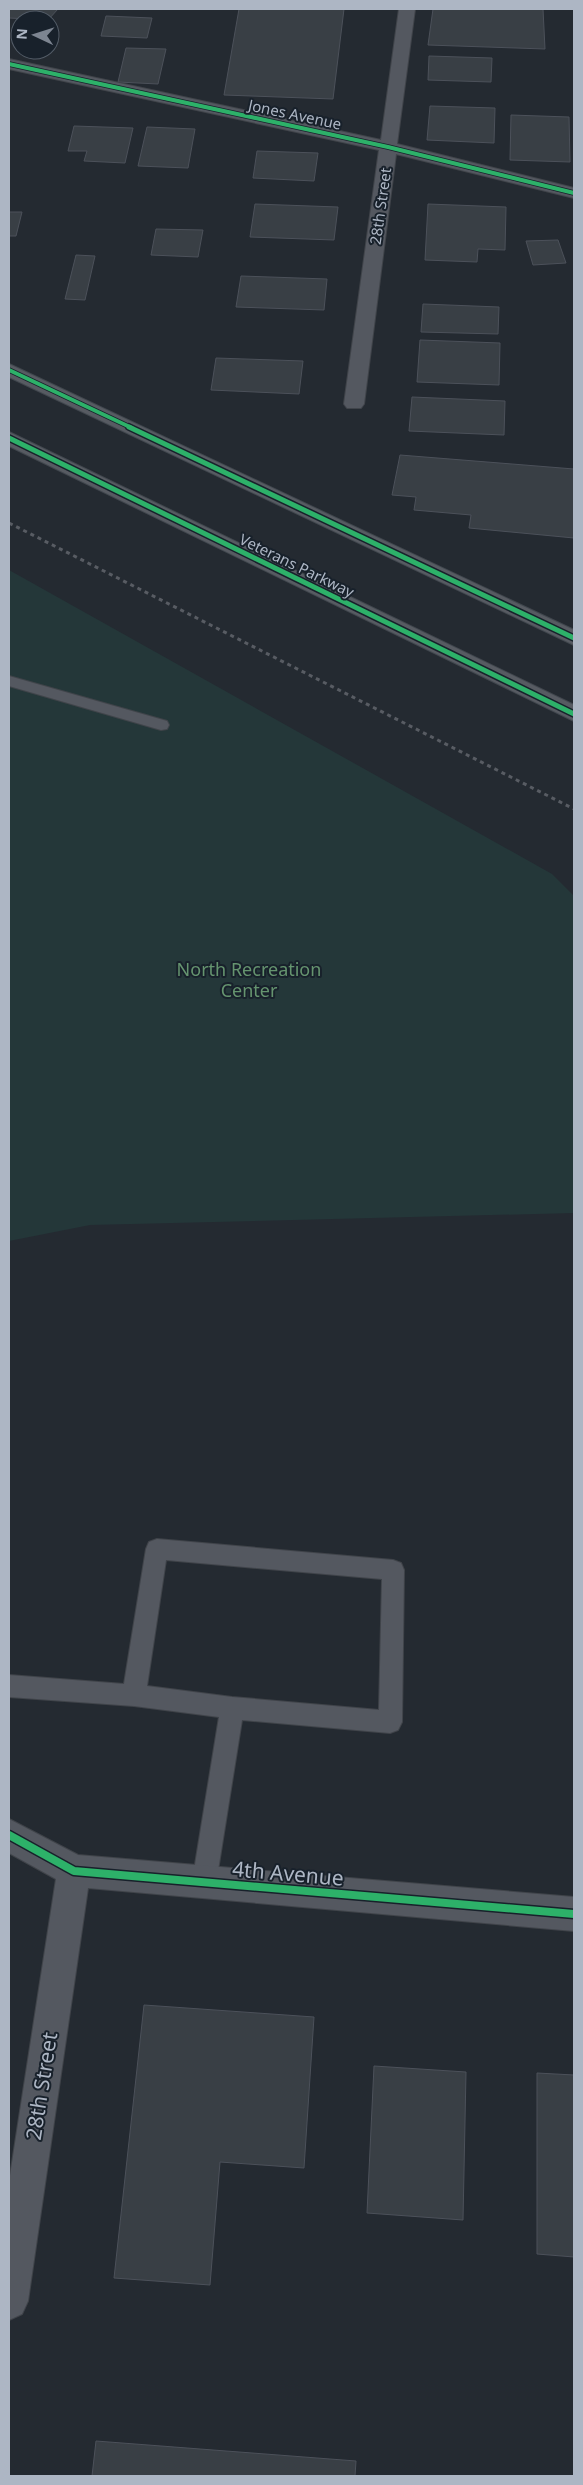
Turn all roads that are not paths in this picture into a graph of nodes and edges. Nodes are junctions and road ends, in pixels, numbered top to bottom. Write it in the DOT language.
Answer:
graph roads {
  1 [pos="407,9"];
  2 [pos="9,64"];
  3 [pos="388,148"];
  4 [pos="574,193"];
  5 [pos="9,370"];
  6 [pos="354,404"];
  7 [pos="9,438"];
  8 [pos="574,638"];
  9 [pos="9,682"];
  10 [pos="574,714"];
  11 [pos="162,725"];
  12 [pos="9,1686"];
  13 [pos="134,1695"];
  14 [pos="232,1708"];
  15 [pos="9,1835"];
  16 [pos="74,1871"];
  17 [pos="204,1883"];
  18 [pos="574,1914"];
  19 [pos="9,2301"];
  1 -- 3 [label="street, 28th Street"];
  2 -- 3 [label="street, Jones Avenue"];
  3 -- 4 [label="street, Jones Avenue"];
  3 -- 6 [label="street, 28th Street"];
  5 -- 8 [label="main road"];
  7 -- 10 [label="main road, Veterans Parkway"];
  9 -- 11 [label="lane"];
  12 -- 13 [label="lane"];
  13 -- 14 [label="lane"];
  13 -- 14 [label="lane"];
  14 -- 17 [label="lane"];
  15 -- 16 [label="street, 4th Avenue"];
  16 -- 17 [label="street, 4th Avenue"];
  16 -- 19 [label="street, 28th Street"];
  17 -- 18 [label="street, 4th Avenue"];
}
